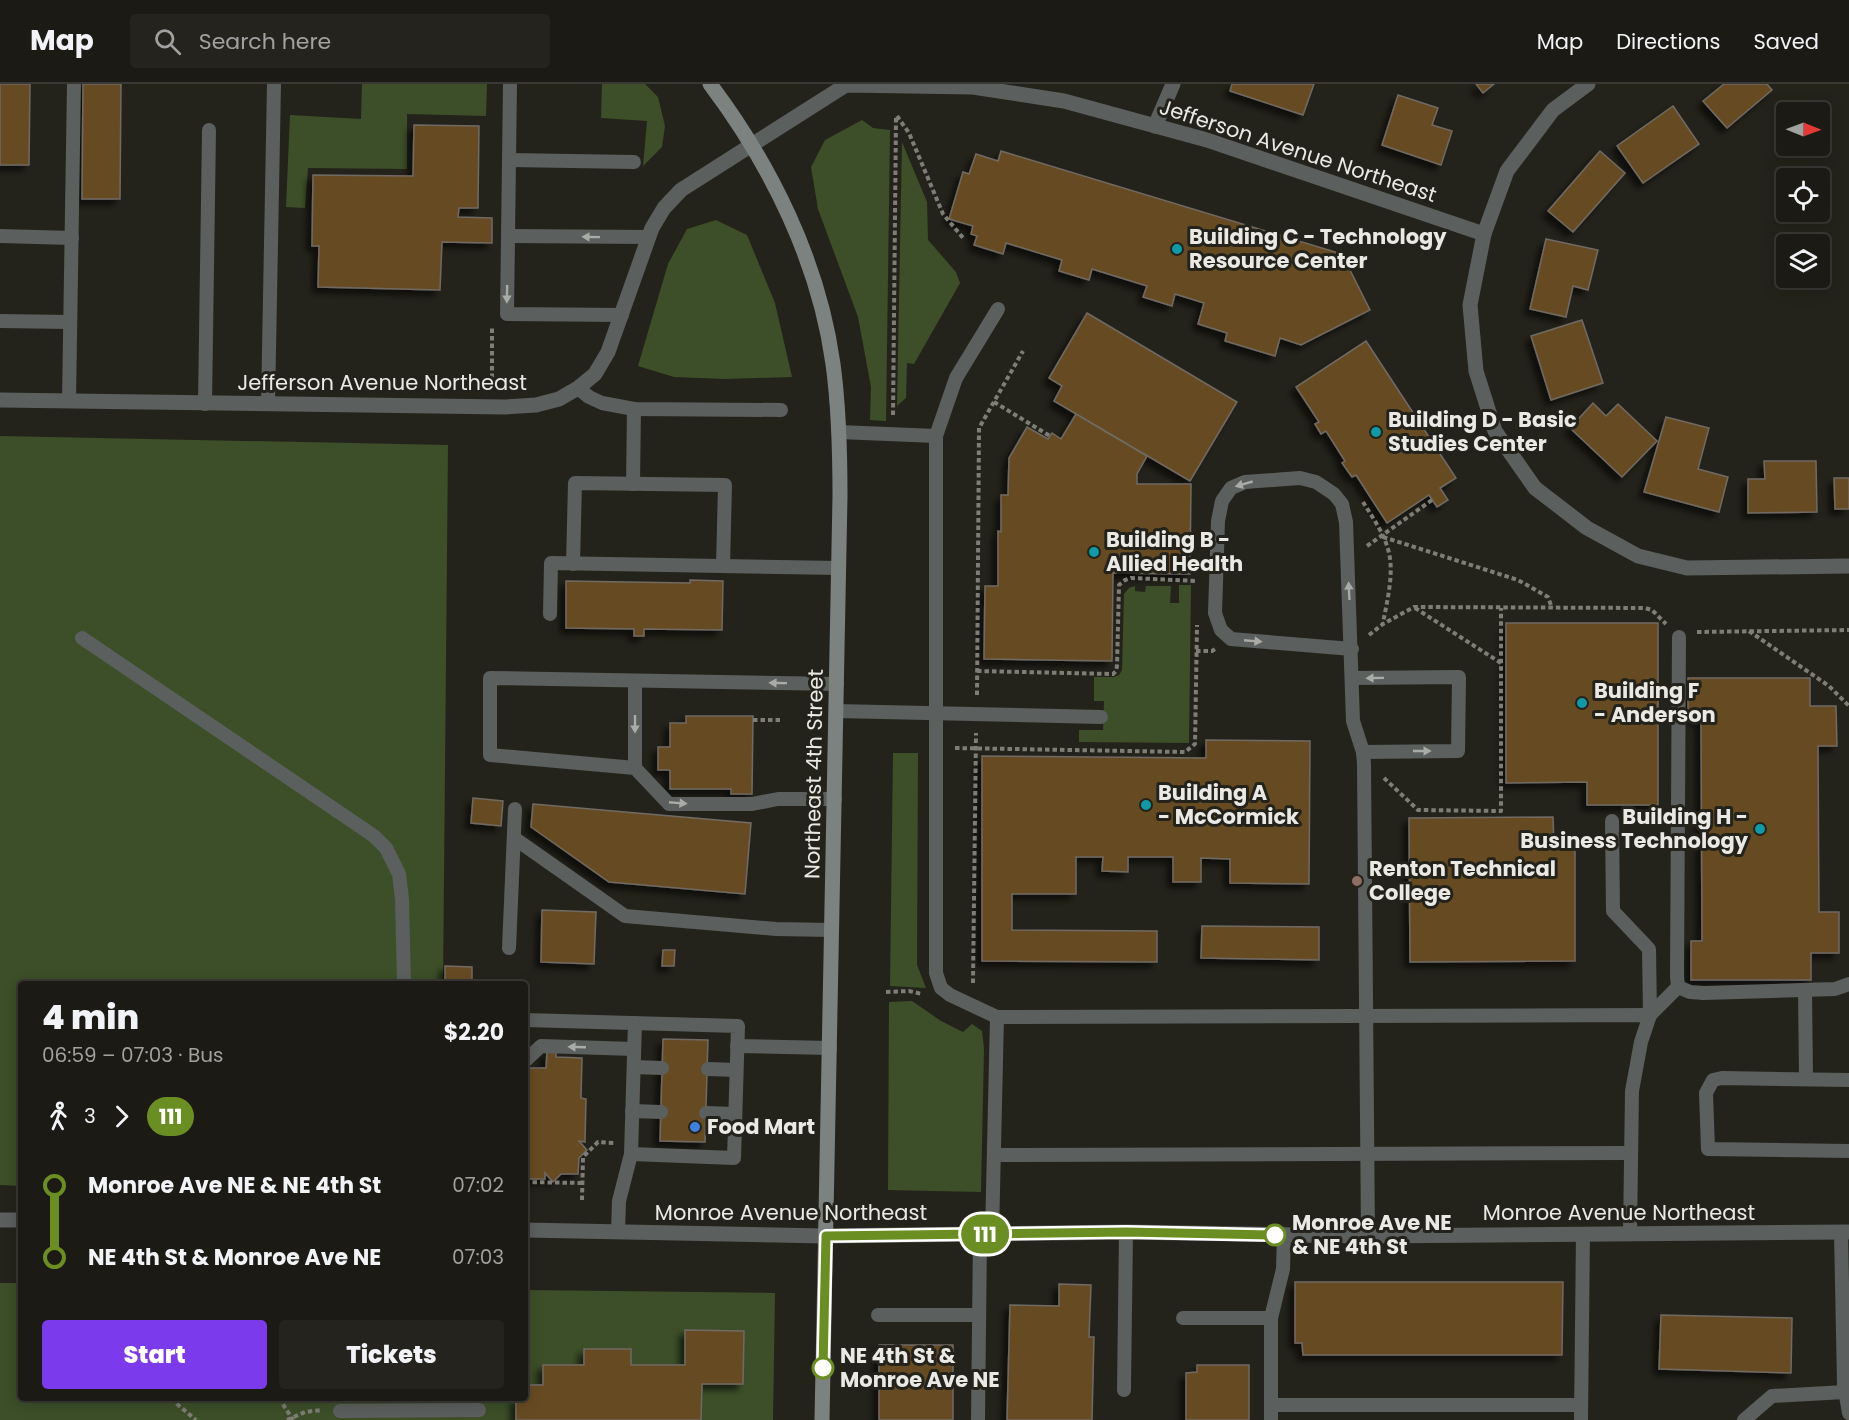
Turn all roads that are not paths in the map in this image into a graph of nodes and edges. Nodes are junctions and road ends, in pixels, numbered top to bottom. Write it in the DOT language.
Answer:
graph roads {
  1 [pos="74,84"];
  2 [pos="274,84"];
  3 [pos="510,84"];
  4 [pos="710,84"];
  5 [pos="846,84"];
  6 [pos="1173,84"];
  7 [pos="1588,84"];
  8 [pos="1155,126"];
  9 [pos="209,130"];
  10 [pos="751,145"];
  11 [pos="509,160"];
  12 [pos="634,162"];
  13 [pos="1484,234"];
  14 [pos="508,236"];
  15 [pos="0,237"];
  16 [pos="649,237"];
  17 [pos="72,238"];
  18 [pos="998,309"];
  19 [pos="622,315"];
  20 [pos="0,321"];
  21 [pos="70,322"];
  22 [pos="578,388"];
  23 [pos="0,400"];
  24 [pos="69,401"];
  25 [pos="205,404"];
  26 [pos="268,404"];
  27 [pos="634,409"];
  28 [pos="781,410"];
  29 [pos="839,432"];
  30 [pos="936,436"];
  31 [pos="633,484"];
  32 [pos="573,564"];
  33 [pos="723,566"];
  34 [pos="1849,566"];
  35 [pos="839,568"];
  36 [pos="550,614"];
  37 [pos="1679,637"];
  38 [pos="82,638"];
  39 [pos="1352,649"];
  40 [pos="1352,678"];
  41 [pos="635,681"];
  42 [pos="837,684"];
  43 [pos="836,711"];
  44 [pos="936,713"];
  45 [pos="1101,717"];
  46 [pos="1363,752"];
  47 [pos="635,768"];
  48 [pos="835,799"];
  49 [pos="515,809"];
  50 [pos="1612,821"];
  51 [pos="514,838"];
  52 [pos="832,930"];
  53 [pos="509,948"];
  54 [pos="404,981"];
  55 [pos="1849,984"];
  56 [pos="1678,987"];
  57 [pos="1805,990"];
  58 [pos="1650,1015"];
  59 [pos="1366,1016"];
  60 [pos="997,1017"];
  61 [pos="528,1020"];
  62 [pos="635,1023"];
  63 [pos="737,1046"];
  64 [pos="830,1048"];
  65 [pos="634,1049"];
  66 [pos="528,1058"];
  67 [pos="634,1067"];
  68 [pos="662,1068"];
  69 [pos="708,1069"];
  70 [pos="736,1070"];
  71 [pos="1806,1079"];
  72 [pos="1849,1080"];
  73 [pos="632,1110"];
  74 [pos="661,1112"];
  75 [pos="706,1113"];
  76 [pos="735,1114"];
  77 [pos="631,1149"];
  78 [pos="1849,1151"];
  79 [pos="1631,1153"];
  80 [pos="1367,1154"];
  81 [pos="994,1155"];
  82 [pos="0,1220"];
  83 [pos="18,1220"];
  84 [pos="528,1230"];
  85 [pos="618,1232"];
  86 [pos="1126,1232"];
  87 [pos="1845,1232"];
  88 [pos="986,1234"];
  89 [pos="1583,1234"];
  90 [pos="1630,1234"];
  91 [pos="1284,1235"];
  92 [pos="826,1236"];
  93 [pos="1368,1236"];
  94 [pos="878,1315"];
  95 [pos="979,1315"];
  96 [pos="1183,1318"];
  97 [pos="1271,1318"];
  98 [pos="1124,1390"];
  99 [pos="1845,1392"];
  100 [pos="1271,1405"];
  101 [pos="1581,1406"];
  102 [pos="478,1410"];
  103 [pos="340,1411"];
  104 [pos="1849,1413"];
  105 [pos="822,1420"];
  106 [pos="978,1420"];
  107 [pos="1271,1420"];
  108 [pos="1581,1420"];
  109 [pos="1744,1420"];
  1 -- 17 [label="lane"];
  2 -- 26 [label="lane"];
  3 -- 11 [label="lane"];
  4 -- 10 [label="main road, Northeast 4th Street"];
  5 -- 8 [label="street, Jefferson Avenue Northeast"];
  5 -- 10 [label="street, Jefferson Avenue Northeast"];
  6 -- 8 [label="street"];
  7 -- 13 [label="street"];
  8 -- 13 [label="street, Jefferson Avenue Northeast"];
  9 -- 25 [label="lane"];
  10 -- 16 [label="street, Jefferson Avenue Northeast"];
  10 -- 29 [label="main road, Northeast 4th Street"];
  11 -- 12 [label="lane"];
  11 -- 14 [label="lane"];
  13 -- 34 [label="street"];
  16 -- 14 [label="lane, one-way"];
  14 -- 19 [label="lane, one-way"];
  15 -- 17 [label="lane"];
  16 -- 19 [label="street, Jefferson Avenue Northeast"];
  17 -- 21 [label="lane"];
  18 -- 30 [label="lane"];
  19 -- 22 [label="street, Jefferson Avenue Northeast"];
  20 -- 21 [label="lane"];
  21 -- 24 [label="lane"];
  22 -- 26 [label="street, Jefferson Avenue Northeast"];
  22 -- 27 [label="lane"];
  23 -- 24 [label="street, Jefferson Avenue Northeast"];
  24 -- 25 [label="street, Jefferson Avenue Northeast"];
  25 -- 26 [label="street, Jefferson Avenue Northeast"];
  27 -- 28 [label="lane"];
  27 -- 31 [label="lane"];
  29 -- 30 [label="lane"];
  29 -- 35 [label="main road, Northeast 4th Street"];
  30 -- 44 [label="lane"];
  31 -- 32 [label="lane"];
  31 -- 33 [label="lane"];
  32 -- 33 [label="lane"];
  32 -- 36 [label="lane"];
  33 -- 35 [label="lane"];
  35 -- 42 [label="main road, Northeast 4th Street"];
  37 -- 56 [label="lane"];
  38 -- 54 [label="lane"];
  39 -- 39 [label="lane, one-way"];
  39 -- 40 [label="lane"];
  40 -- 46 [label="lane"];
  46 -- 40 [label="lane, one-way"];
  42 -- 41 [label="lane, one-way"];
  41 -- 47 [label="lane, one-way"];
  41 -- 47 [label="lane"];
  42 -- 43 [label="main road, Northeast 4th Street"];
  43 -- 44 [label="lane"];
  43 -- 48 [label="main road, Northeast 4th Street"];
  44 -- 45 [label="lane"];
  44 -- 60 [label="lane"];
  46 -- 59 [label="lane"];
  47 -- 48 [label="lane, one-way"];
  48 -- 52 [label="main road, Northeast 4th Street"];
  49 -- 51 [label="lane"];
  50 -- 58 [label="lane"];
  51 -- 52 [label="lane"];
  51 -- 53 [label="lane"];
  52 -- 64 [label="main road, Northeast 4th Street"];
  55 -- 57 [label="lane"];
  56 -- 57 [label="lane"];
  56 -- 58 [label="lane"];
  57 -- 71 [label="lane"];
  58 -- 59 [label="lane"];
  58 -- 79 [label="lane"];
  59 -- 60 [label="lane"];
  59 -- 80 [label="lane"];
  60 -- 81 [label="lane"];
  61 -- 62 [label="lane"];
  62 -- 63 [label="lane"];
  62 -- 65 [label="lane"];
  63 -- 64 [label="lane"];
  63 -- 70 [label="lane"];
  64 -- 92 [label="main road, Northeast 4th Street"];
  65 -- 66 [label="lane, one-way"];
  65 -- 67 [label="lane"];
  67 -- 68 [label="lane"];
  67 -- 73 [label="lane"];
  69 -- 70 [label="lane"];
  70 -- 76 [label="lane"];
  71 -- 72 [label="lane"];
  71 -- 78 [label="lane"];
  73 -- 74 [label="lane"];
  73 -- 77 [label="lane"];
  75 -- 76 [label="lane"];
  76 -- 77 [label="lane"];
  77 -- 85 [label="lane"];
  79 -- 80 [label="lane"];
  79 -- 90 [label="lane"];
  80 -- 81 [label="lane"];
  80 -- 93 [label="lane"];
  81 -- 88 [label="lane"];
  82 -- 83 [label="street"];
  84 -- 85 [label="street, Monroe Avenue Northeast"];
  85 -- 92 [label="street, Monroe Avenue Northeast"];
  86 -- 88 [label="street, Monroe Avenue Northeast"];
  86 -- 91 [label="street, Monroe Avenue Northeast"];
  86 -- 98 [label="lane"];
  87 -- 90 [label="street, Monroe Avenue Northeast"];
  87 -- 99 [label="lane"];
  88 -- 92 [label="street, Monroe Avenue Northeast"];
  88 -- 95 [label="lane"];
  89 -- 90 [label="street, Monroe Avenue Northeast"];
  89 -- 93 [label="street, Monroe Avenue Northeast"];
  89 -- 101 [label="lane"];
  91 -- 93 [label="street, Monroe Avenue Northeast"];
  91 -- 97 [label="lane"];
  92 -- 105 [label="main road, Northeast 4th Street"];
  94 -- 95 [label="lane"];
  95 -- 106 [label="lane"];
  96 -- 97 [label="lane"];
  97 -- 100 [label="lane"];
  99 -- 104 [label="lane"];
  99 -- 109 [label="lane"];
  100 -- 101 [label="lane"];
  100 -- 107 [label="lane"];
  101 -- 108 [label="lane"];
  102 -- 103 [label="lane"];
}
